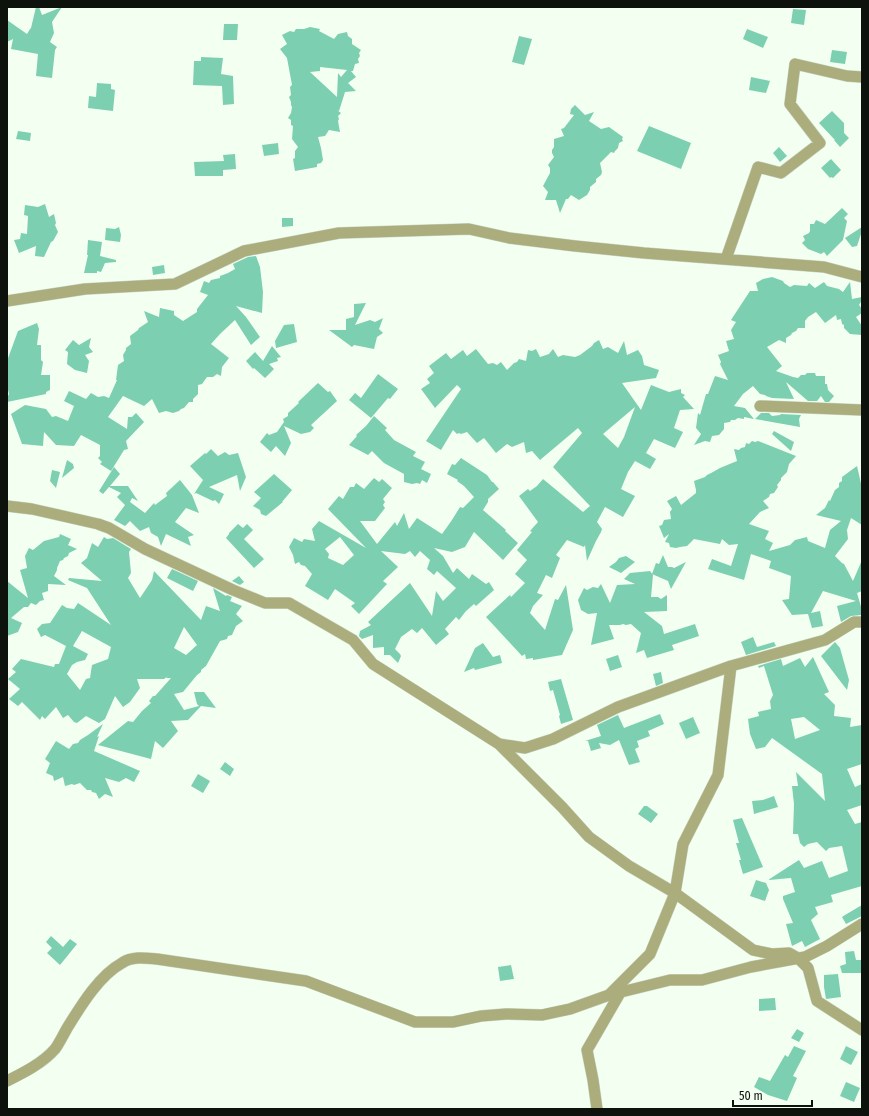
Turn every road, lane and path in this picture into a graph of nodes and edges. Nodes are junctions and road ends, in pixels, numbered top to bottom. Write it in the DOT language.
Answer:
graph roads {
  1 [pos="862,77"];
  2 [pos="726,259"];
  3 [pos="862,277"];
  4 [pos="7,301"];
  5 [pos="760,406"];
  6 [pos="862,410"];
  7 [pos="7,506"];
  8 [pos="862,622"];
  9 [pos="732,666"];
  10 [pos="499,744"];
  11 [pos="675,893"];
  12 [pos="862,924"];
  13 [pos="798,958"];
  14 [pos="614,994"];
  15 [pos="862,1030"];
  16 [pos="7,1081"];
  17 [pos="597,1109"];
  1 -- 2 [label="street"];
  2 -- 3 [label="street"];
  2 -- 4 [label="street"];
  5 -- 6 [label="street"];
  7 -- 10 [label="street"];
  8 -- 9 [label="street"];
  9 -- 10 [label="street"];
  9 -- 11 [label="street"];
  10 -- 11 [label="street"];
  11 -- 13 [label="street"];
  11 -- 14 [label="street"];
  12 -- 13 [label="street"];
  13 -- 14 [label="street"];
  13 -- 15 [label="street"];
  14 -- 16 [label="street"];
  14 -- 17 [label="street"];
}
